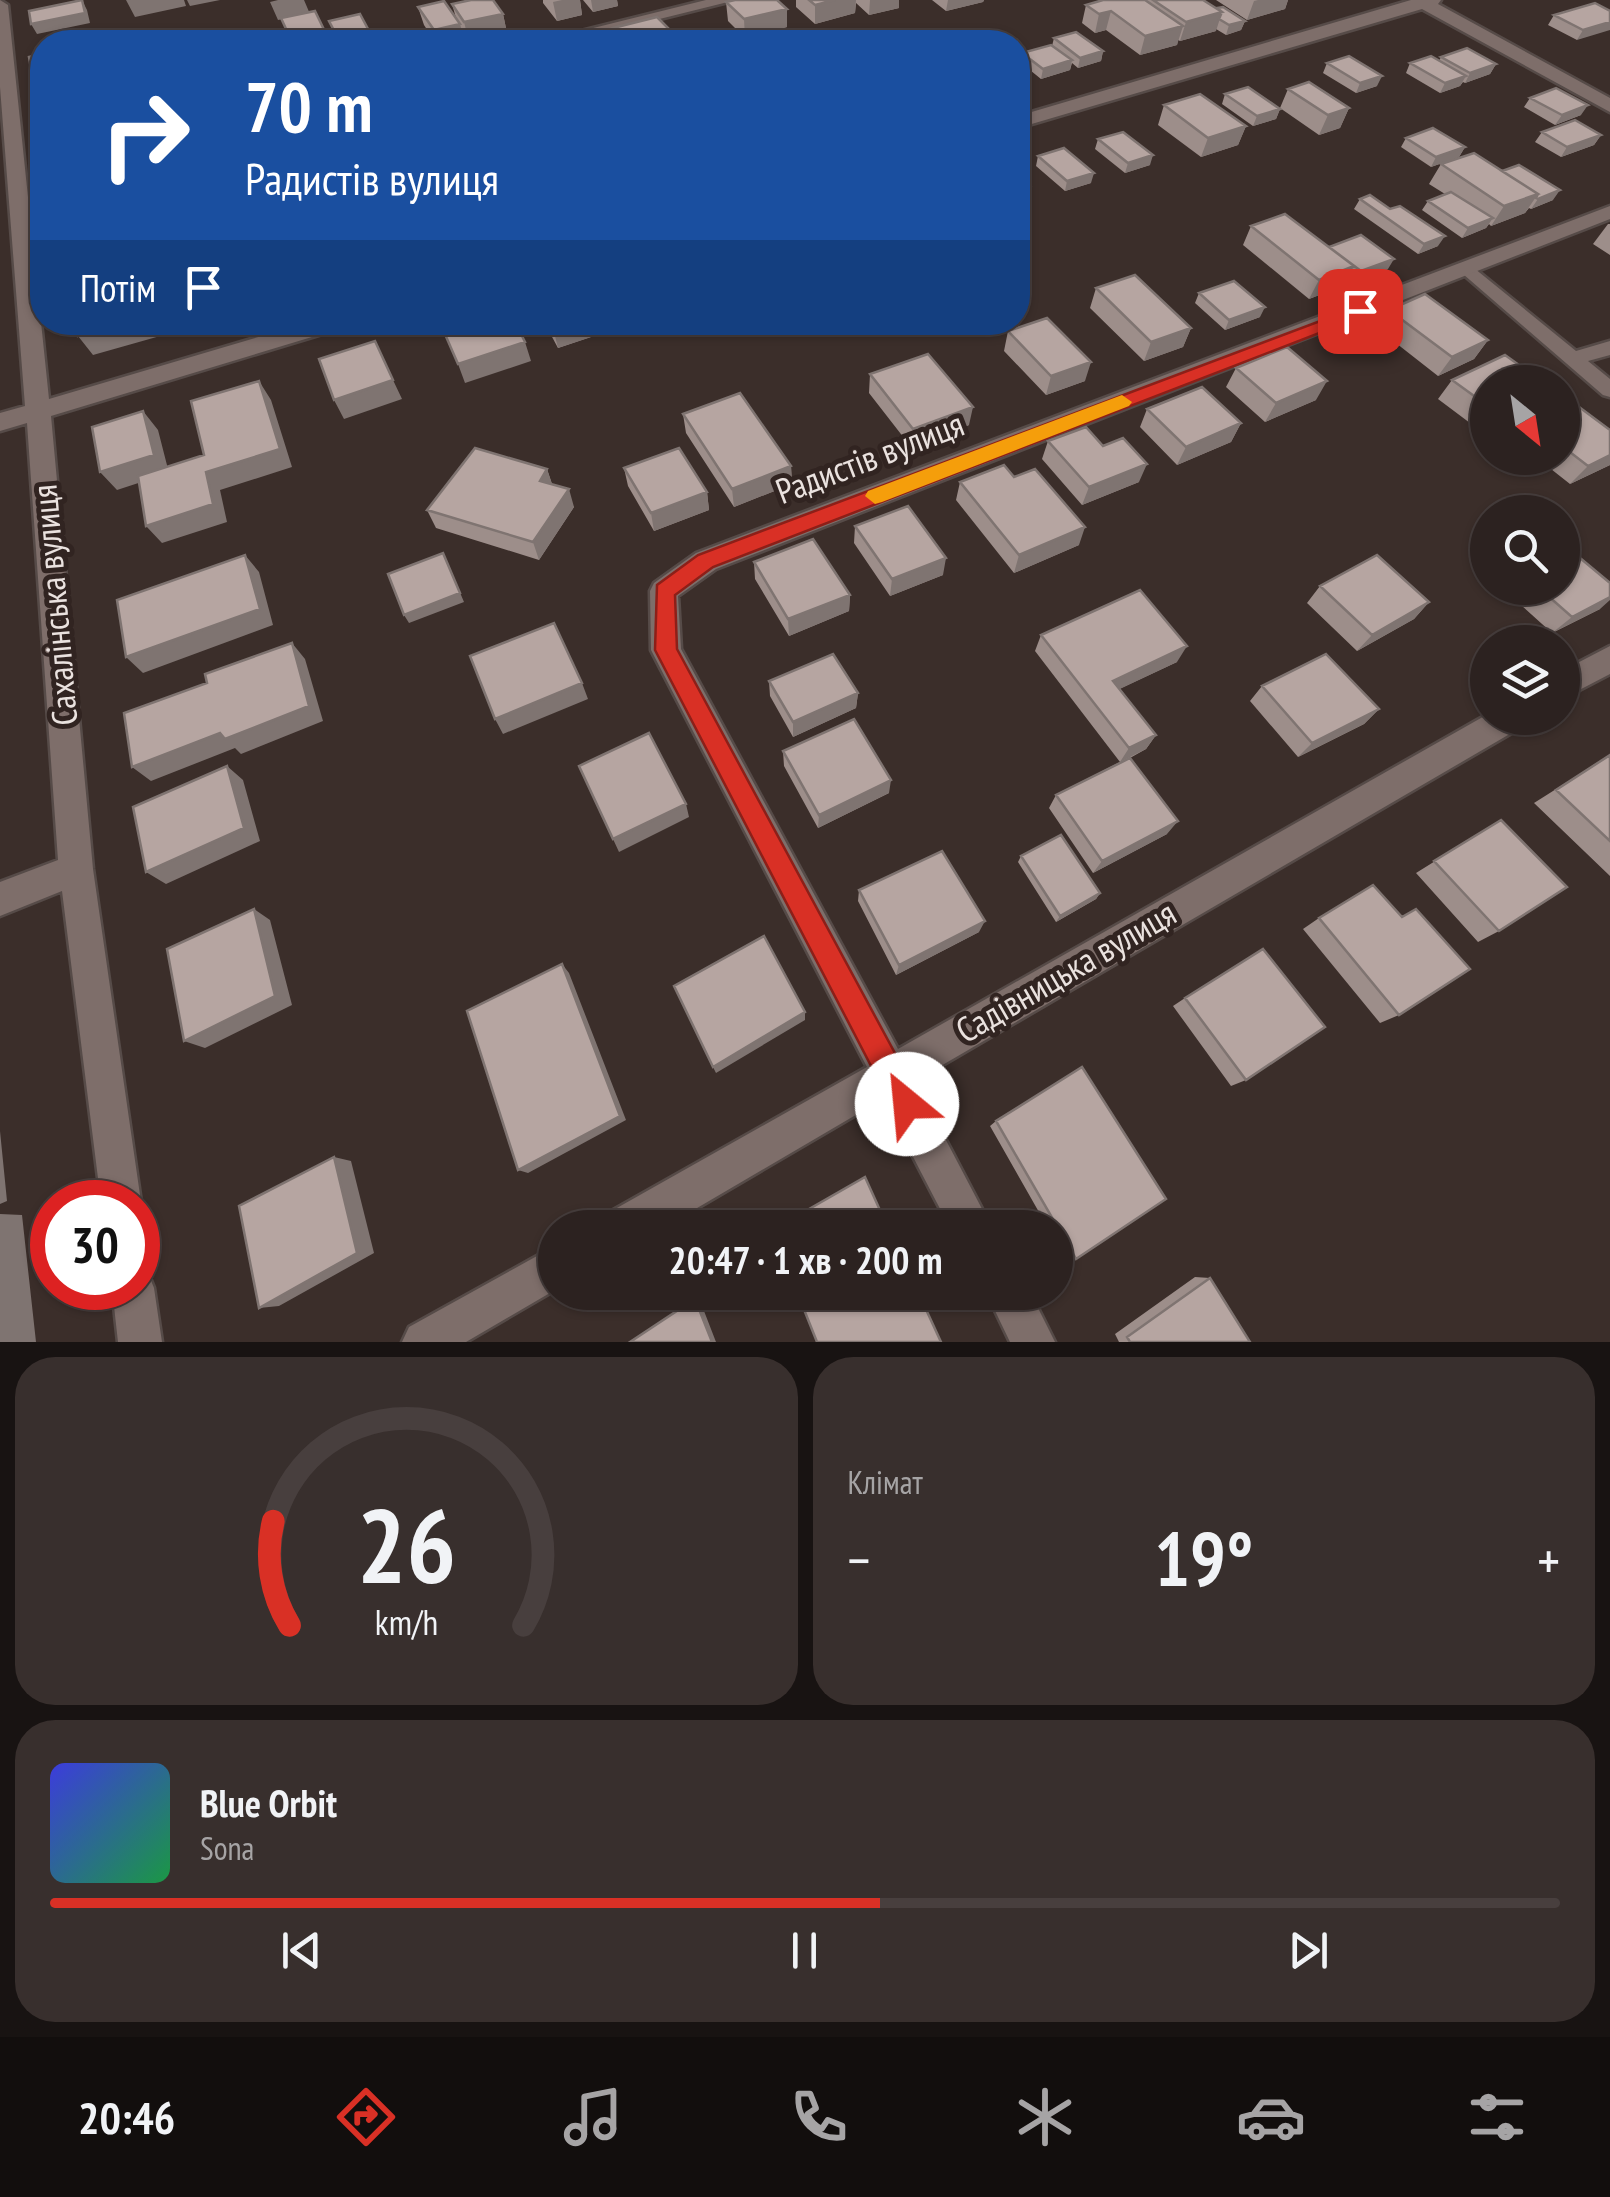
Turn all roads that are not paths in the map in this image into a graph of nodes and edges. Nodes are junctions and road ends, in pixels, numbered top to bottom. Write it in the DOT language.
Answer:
graph roads {
  1 [pos="728,0"];
  2 [pos="1426,1"];
  3 [pos="1,2"];
  4 [pos="598,30"];
  5 [pos="1610,106"];
  6 [pos="1030,118"];
  7 [pos="20,165"];
  8 [pos="1610,212"];
  9 [pos="1468,270"];
  10 [pos="30,294"];
  11 [pos="33,335"];
  12 [pos="293,335"];
  13 [pos="1610,348"];
  14 [pos="1574,358"];
  15 [pos="1610,390"];
  16 [pos="39,410"];
  17 [pos="0,422"];
  18 [pos="1610,659"];
  19 [pos="1580,676"];
  20 [pos="1478,735"];
  21 [pos="76,869"];
  22 [pos="0,899"];
  23 [pos="890,1073"];
  24 [pos="118,1180"];
  25 [pos="654,1210"];
  26 [pos="962,1210"];
  27 [pos="538,1277"];
  28 [pos="136,1310"];
  29 [pos="1016,1310"];
  30 [pos="140,1342"];
  31 [pos="424,1342"];
  32 [pos="1033,1342"];
  1 -- 4 [label="street"];
  2 -- 5 [label="street"];
  2 -- 6 [label="street"];
  3 -- 7 [label="street, Сахалінська вулиця"];
  7 -- 10 [label="street, Сахалінська вулиця"];
  8 -- 9 [label="street, Радистів вулиця"];
  9 -- 14 [label="lane"];
  9 -- 23 [label="street, Радистів вулиця"];
  11 -- 16 [label="street, Сахалінська вулиця"];
  12 -- 16 [label="street"];
  13 -- 14 [label="lane"];
  14 -- 15 [label="lane"];
  16 -- 17 [label="street"];
  16 -- 21 [label="street, Сахалінська вулиця"];
  18 -- 19 [label="street"];
  20 -- 23 [label="street, Садівницька вулиця"];
  21 -- 22 [label="street"];
  21 -- 24 [label="street, Сахалінська вулиця"];
  23 -- 25 [label="street, Садівницька вулиця"];
  23 -- 26 [label="street"];
  27 -- 31 [label="street"];
  28 -- 30 [label="street"];
  29 -- 32 [label="street"];
}
